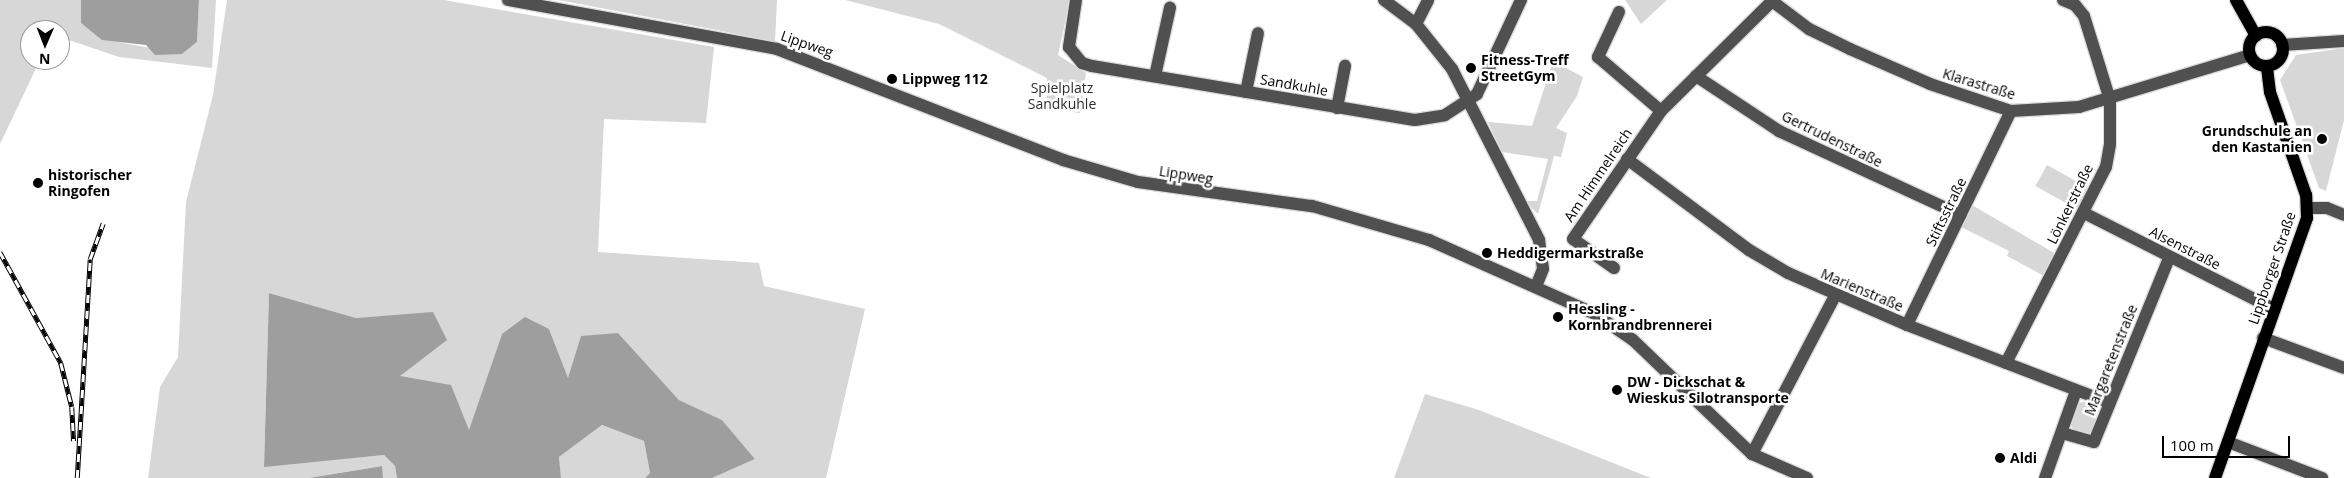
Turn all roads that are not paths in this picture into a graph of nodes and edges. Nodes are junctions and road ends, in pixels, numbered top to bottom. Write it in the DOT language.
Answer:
graph roads {
  1 [pos="508,0"];
  2 [pos="1076,0"];
  3 [pos="1384,0"];
  4 [pos="1428,0"];
  5 [pos="1521,0"];
  6 [pos="2063,0"];
  7 [pos="2236,0"];
  8 [pos="1772,1"];
  9 [pos="1170,8"];
  10 [pos="1619,12"];
  11 [pos="1416,24"];
  12 [pos="1258,33"];
  13 [pos="2256,36"];
  14 [pos="2344,41"];
  15 [pos="2282,45"];
  16 [pos="2250,55"];
  17 [pos="1345,66"];
  18 [pos="2267,66"];
  19 [pos="1156,76"];
  20 [pos="1696,76"];
  21 [pos="1246,92"];
  22 [pos="2110,100"];
  23 [pos="1468,102"];
  24 [pos="1337,108"];
  25 [pos="1661,111"];
  26 [pos="2011,111"];
  27 [pos="1627,158"];
  28 [pos="2308,208"];
  29 [pos="2084,213"];
  30 [pos="2344,214"];
  31 [pos="1962,215"];
  32 [pos="2169,258"];
  33 [pos="1614,268"];
  34 [pos="1536,286"];
  35 [pos="1835,296"];
  36 [pos="2274,309"];
  37 [pos="1907,325"];
  38 [pos="2264,338"];
  39 [pos="2006,363"];
  40 [pos="2344,368"];
  41 [pos="2076,391"];
  42 [pos="2110,403"];
  43 [pos="2062,433"];
  44 [pos="2228,442"];
  45 [pos="1752,454"];
  46 [pos="1807,478"];
  47 [pos="2045,478"];
  48 [pos="2214,478"];
  49 [pos="2322,478"];
  1 -- 34 [label="street, Lippweg"];
  2 -- 19 [label="street, Sandkuhle"];
  3 -- 11 [label="street"];
  4 -- 11 [label="street"];
  5 -- 23 [label="street"];
  6 -- 22 [label="street, Lönkerstraße"];
  7 -- 13 [label="main road"];
  8 -- 20 [label="street, Am Himmelreich"];
  8 -- 26 [label="street, Klarastraße"];
  9 -- 19 [label="street"];
  10 -- 25 [label="street"];
  11 -- 23 [label="street"];
  12 -- 21 [label="street, Sandkuhle"];
  13 -- 15 [label="main road"];
  13 -- 16 [label="main road"];
  14 -- 15 [label="street"];
  15 -- 18 [label="main road"];
  16 -- 18 [label="main road"];
  16 -- 22 [label="street, Klarastraße"];
  17 -- 24 [label="street, Sandkuhle"];
  18 -- 28 [label="main road, Lippborger Straße"];
  19 -- 21 [label="street, Sandkuhle"];
  20 -- 25 [label="street, Am Himmelreich"];
  20 -- 31 [label="street, Gertrudenstraße"];
  21 -- 24 [label="street, Sandkuhle"];
  22 -- 26 [label="street, Klarastraße"];
  22 -- 29 [label="street, Lönkerstraße"];
  23 -- 24 [label="street, Sandkuhle"];
  23 -- 34 [label="street"];
  25 -- 27 [label="street, Am Himmelreich"];
  26 -- 31 [label="street, Stiftsstraße"];
  27 -- 33 [label="street, Am Himmelreich"];
  27 -- 35 [label="street, Marienstraße"];
  28 -- 30 [label="street"];
  28 -- 36 [label="main road, Lippborger Straße"];
  29 -- 32 [label="street, Alsenstraße"];
  29 -- 39 [label="street, Lönkerstraße"];
  31 -- 37 [label="street, Stiftsstraße"];
  32 -- 36 [label="street, Alsenstraße"];
  32 -- 42 [label="street, Margaretenstraße"];
  34 -- 45 [label="street, Lippweg"];
  35 -- 37 [label="street, Marienstraße"];
  35 -- 45 [label="street"];
  36 -- 38 [label="main road, Lippborger Straße"];
  37 -- 39 [label="street, Marienstraße"];
  38 -- 40 [label="street"];
  38 -- 44 [label="main road, Lippborger Straße"];
  39 -- 41 [label="street, Marienstraße"];
  41 -- 42 [label="street, Marienstraße"];
  41 -- 43 [label="street, Margaretenstraße"];
  42 -- 43 [label="street, Margaretenstraße"];
  43 -- 47 [label="street, Margaretenstraße"];
  44 -- 48 [label="main road, Lippborger Straße"];
  44 -- 49 [label="street"];
  45 -- 46 [label="street, Lippweg"];
}
